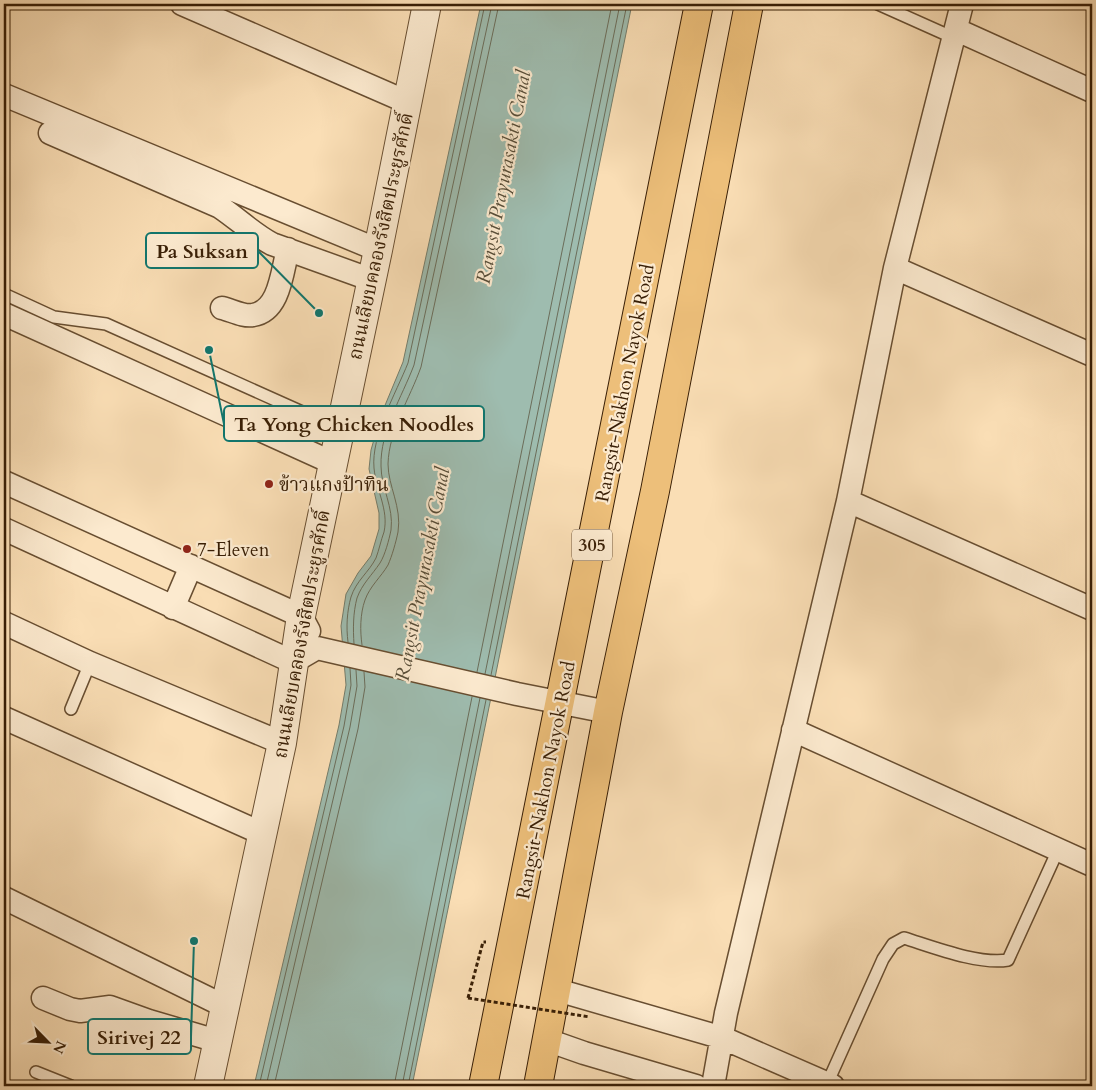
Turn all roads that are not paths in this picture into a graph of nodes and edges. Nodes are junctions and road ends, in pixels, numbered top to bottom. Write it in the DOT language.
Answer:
graph roads {
  1 [pos="182,4"];
  2 [pos="426,4"];
  3 [pos="700,4"];
  4 [pos="749,4"];
  5 [pos="878,4"];
  6 [pos="962,4"];
  7 [pos="956,34"];
  8 [pos="1092,91"];
  9 [pos="4,95"];
  10 [pos="407,102"];
  11 [pos="50,133"];
  12 [pos="288,249"];
  13 [pos="378,250"];
  14 [pos="895,268"];
  15 [pos="372,280"];
  16 [pos="4,294"];
  17 [pos="222,308"];
  18 [pos="4,314"];
  19 [pos="1092,355"];
  20 [pos="340,429"];
  21 [pos="333,463"];
  22 [pos="4,482"];
  23 [pos="848,501"];
  24 [pos="4,529"];
  25 [pos="191,566"];
  26 [pos="173,608"];
  27 [pos="1092,609"];
  28 [pos="301,616"];
  29 [pos="4,623"];
  30 [pos="317,648"];
  31 [pos="293,662"];
  32 [pos="90,663"];
  33 [pos="561,702"];
  34 [pos="71,709"];
  35 [pos="608,712"];
  36 [pos="4,718"];
  37 [pos="793,730"];
  38 [pos="282,743"];
  39 [pos="261,833"];
  40 [pos="1058,850"];
  41 [pos="1092,865"];
  42 [pos="4,898"];
  43 [pos="557,990"];
  44 [pos="43,998"];
  45 [pos="224,1006"];
  46 [pos="723,1038"];
  47 [pos="547,1040"];
  48 [pos="217,1041"];
  49 [pos="36,1072"];
  50 [pos="830,1085"];
  51 [pos="71,1086"];
  52 [pos="208,1086"];
  53 [pos="483,1086"];
  54 [pos="538,1086"];
  55 [pos="696,1086"];
  56 [pos="713,1086"];
  1 -- 10 [label="street"];
  2 -- 10 [label="street, ถนนเลียบคลองรังสิตประยูรศักดิ์"];
  3 -- 33 [label="main road, Rangsit-Nakhon Nayok Road / 305"];
  4 -- 35 [label="main road, 305"];
  5 -- 7 [label="lane"];
  6 -- 7 [label="street"];
  7 -- 8 [label="street"];
  7 -- 14 [label="street"];
  9 -- 13 [label="street"];
  10 -- 13 [label="street, ถนนเลียบคลองรังสิตประยูรศักดิ์"];
  11 -- 12 [label="street"];
  12 -- 15 [label="street"];
  12 -- 17 [label="street"];
  13 -- 15 [label="street, ถนนเลียบคลองรังสิตประยูรศักดิ์"];
  14 -- 19 [label="street"];
  14 -- 23 [label="street"];
  15 -- 20 [label="street, ถนนเลียบคลองรังสิตประยูรศักดิ์"];
  16 -- 20 [label="lane"];
  18 -- 21 [label="street"];
  20 -- 21 [label="street, ถนนเลียบคลองรังสิตประยูรศักดิ์"];
  21 -- 28 [label="street, ถนนเลียบคลองรังสิตประยูรศักดิ์"];
  22 -- 25 [label="street"];
  23 -- 27 [label="street"];
  23 -- 37 [label="street"];
  24 -- 26 [label="street"];
  25 -- 26 [label="street"];
  25 -- 28 [label="street"];
  26 -- 31 [label="street"];
  28 -- 30 [label="street"];
  28 -- 31 [label="street, ถนนเลียบคลองรังสิตประยูรศักดิ์"];
  29 -- 32 [label="street"];
  30 -- 31 [label="street"];
  30 -- 33 [label="street"];
  31 -- 38 [label="street, ถนนเลียบคลองรังสิตประยูรศักดิ์"];
  32 -- 34 [label="lane"];
  32 -- 38 [label="street"];
  33 -- 35 [label="street"];
  33 -- 53 [label="main road, Rangsit-Nakhon Nayok Road / 305"];
  35 -- 43 [label="main road, 305"];
  36 -- 39 [label="street"];
  37 -- 40 [label="street"];
  37 -- 46 [label="street"];
  38 -- 39 [label="street, ถนนเลียบคลองรังสิตประยูรศักดิ์"];
  39 -- 45 [label="street, ถนนเลียบคลองรังสิตประยูรศักดิ์"];
  40 -- 41 [label="street"];
  40 -- 50 [label="lane"];
  42 -- 45 [label="street"];
  43 -- 46 [label="street"];
  43 -- 47 [label="main road, 305"];
  44 -- 48 [label="street"];
  45 -- 48 [label="street, ถนนเลียบคลองรังสิตประยูรศักดิ์"];
  46 -- 50 [label="street"];
  46 -- 56 [label="street"];
  47 -- 54 [label="main road, 305"];
  47 -- 55 [label="street"];
  48 -- 52 [label="street, ถนนเลียบคลองรังสิตประยูรศักดิ์"];
  49 -- 51 [label="lane"];
}
